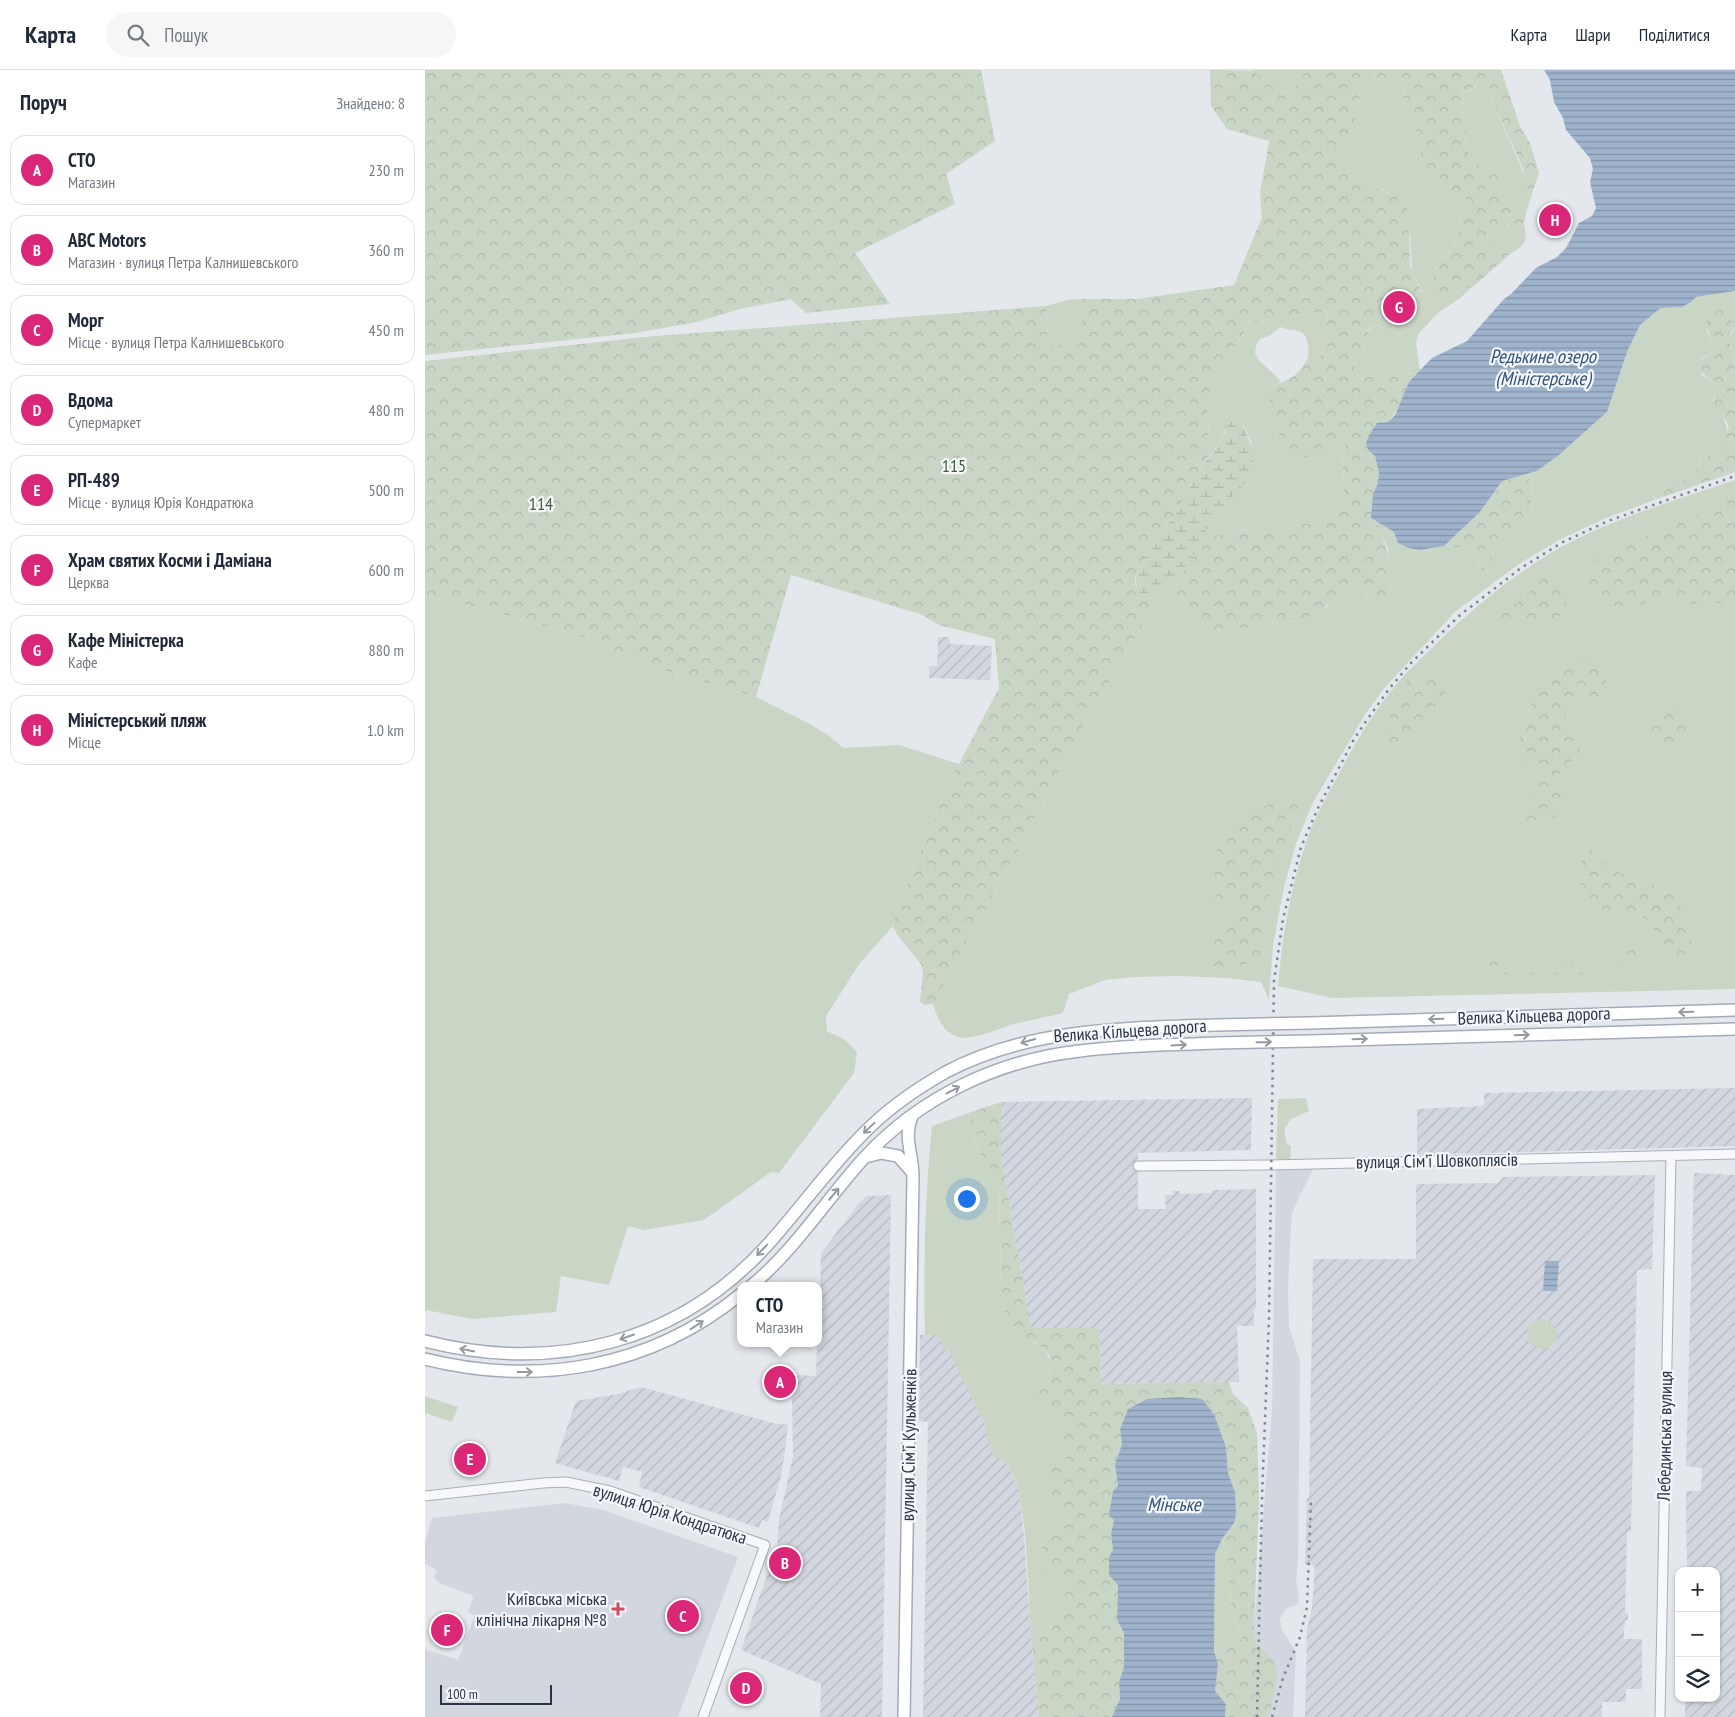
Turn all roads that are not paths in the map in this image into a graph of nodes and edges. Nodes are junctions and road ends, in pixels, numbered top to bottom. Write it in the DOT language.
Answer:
graph roads {
  1 [pos="1735,1010"];
  2 [pos="1735,1028"];
  3 [pos="912,1116"];
  4 [pos="1735,1154"];
  5 [pos="1671,1156"];
  6 [pos="865,1158"];
  7 [pos="1138,1166"];
  8 [pos="913,1173"];
  9 [pos="755,1282"];
  10 [pos="737,1297"];
  11 [pos="425,1341"];
  12 [pos="425,1359"];
  13 [pos="425,1496"];
  14 [pos="703,1717"];
  15 [pos="904,1717"];
  16 [pos="1660,1717"];
  1 -- 11 [label="main road, Велика Кільцева дорога, one-way, bridge"];
  3 -- 2 [label="main road, Велика Кільцева дорога, one-way, bridge"];
  3 -- 6 [label="main road, Велика Кільцева дорога"];
  3 -- 8 [label="main road, вулиця Сімʼї Кульженків"];
  4 -- 5 [label="street, вулиця Сімʼї Шовкоплясів"];
  5 -- 7 [label="street, вулиця Сімʼї Шовкоплясів"];
  5 -- 16 [label="street, Лебединська вулиця"];
  6 -- 8 [label="main road"];
  9 -- 6 [label="main road, Велика Кільцева дорога, one-way"];
  8 -- 15 [label="main road, вулиця Сімʼї Кульженків"];
  12 -- 10 [label="main road, one-way"];
  13 -- 14 [label="street, вулиця Юрія Кондратюка"];
}
